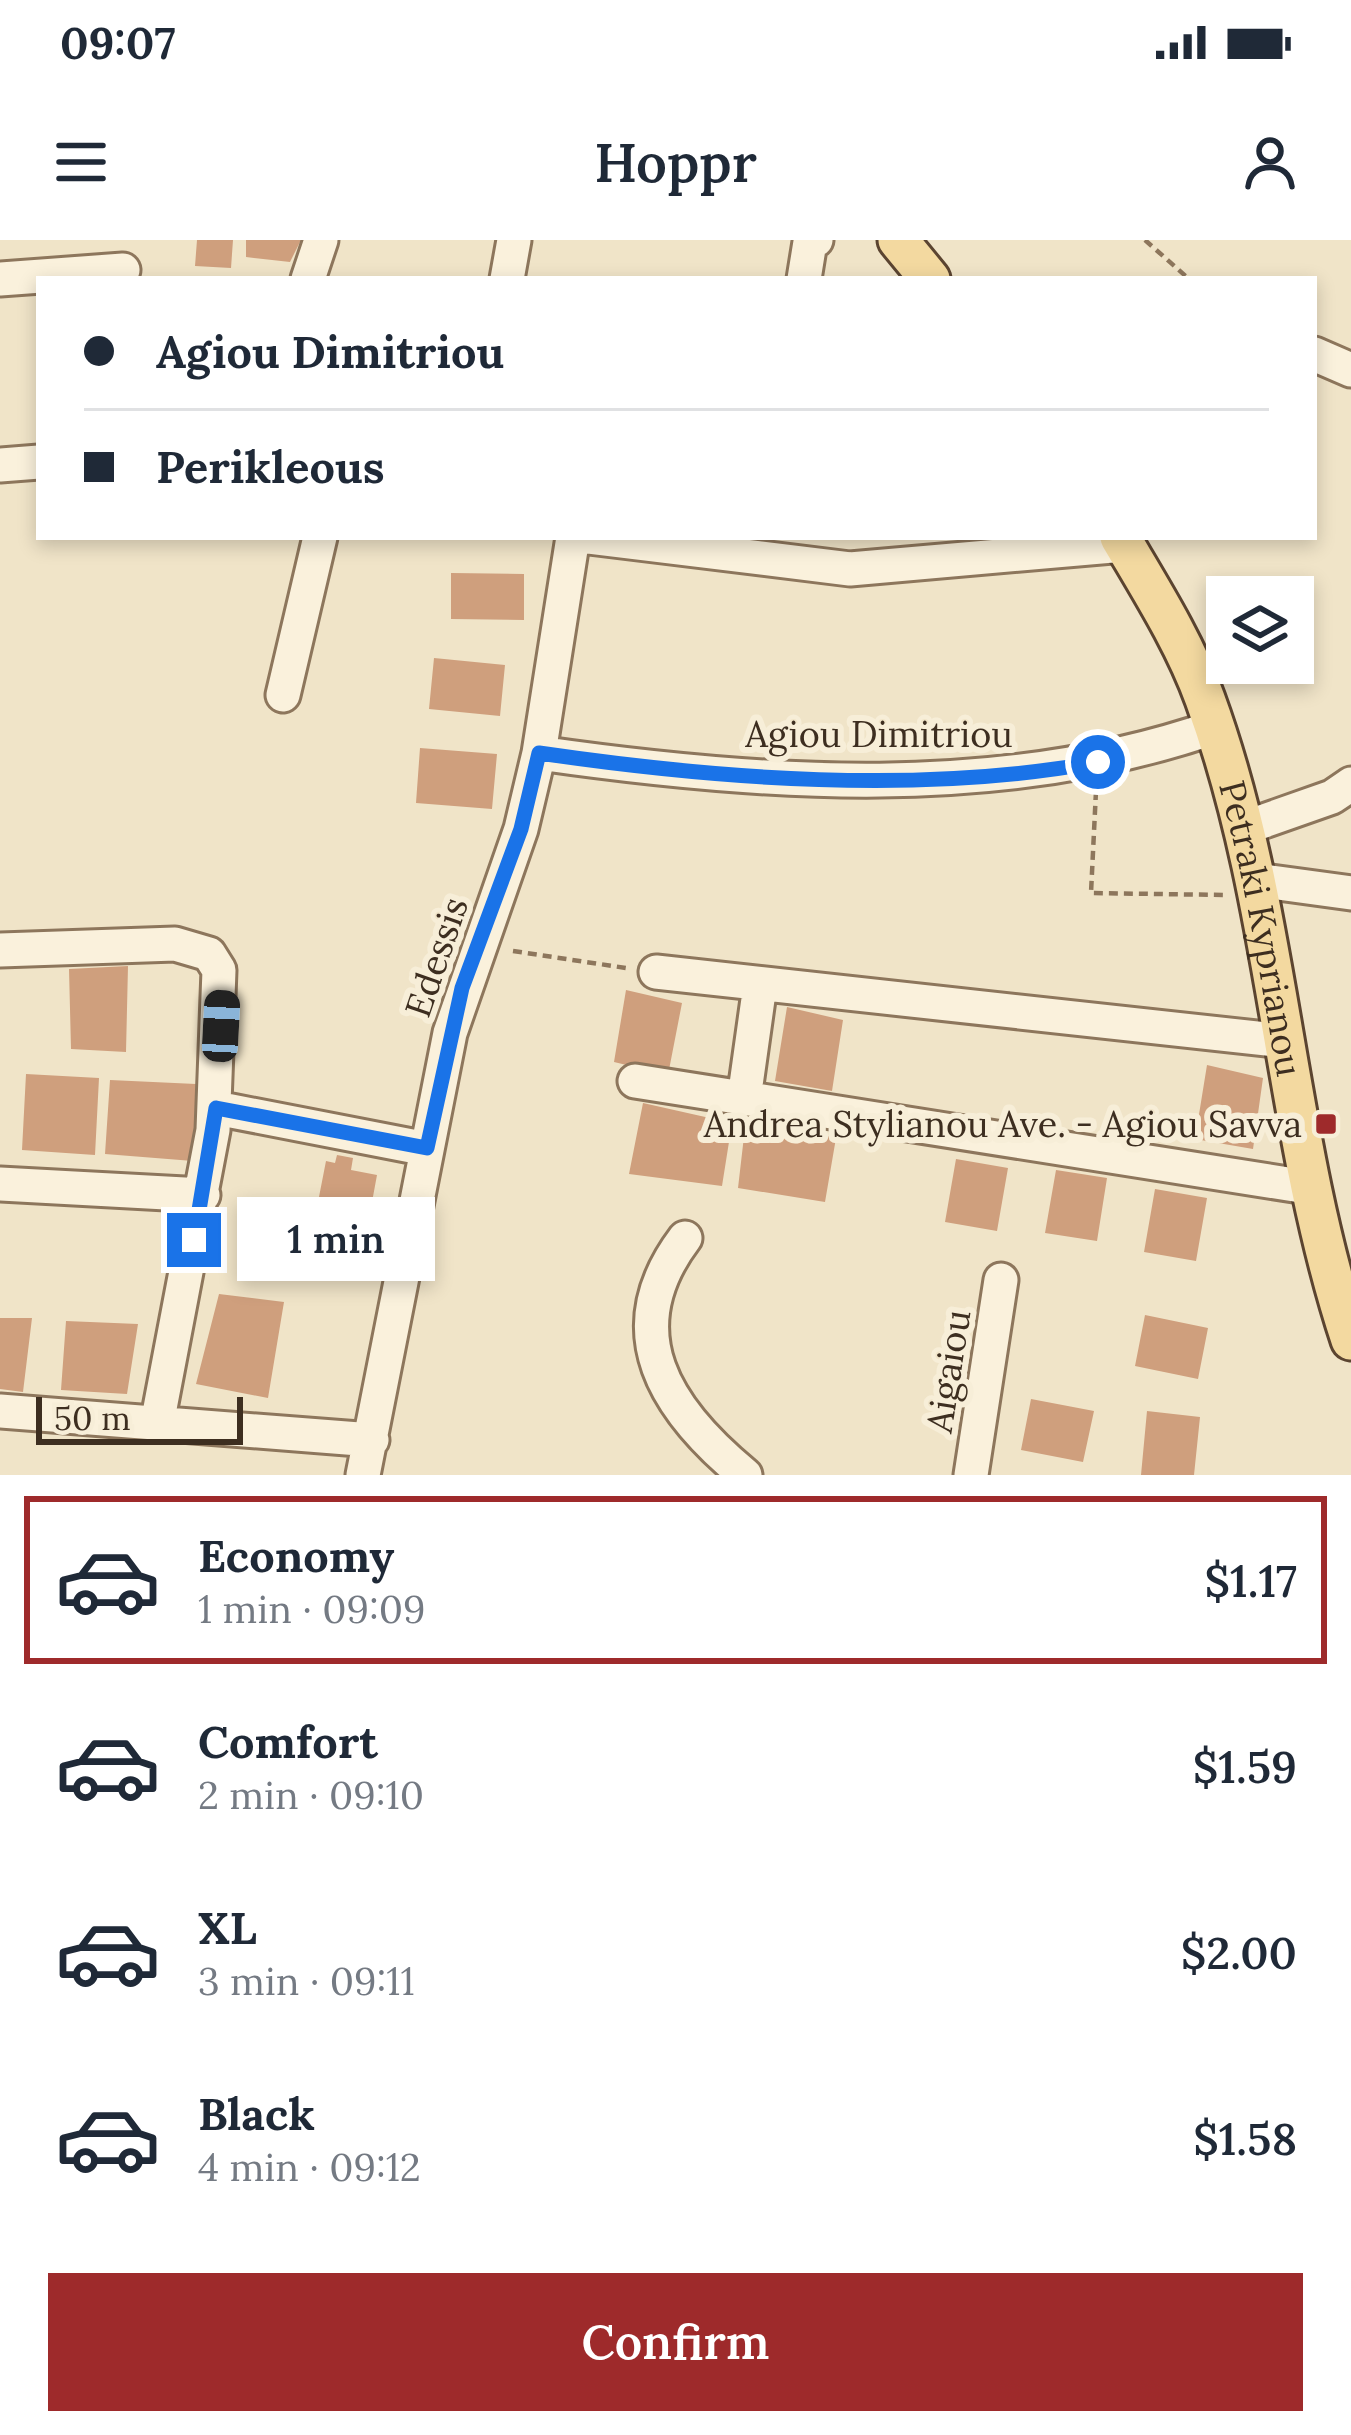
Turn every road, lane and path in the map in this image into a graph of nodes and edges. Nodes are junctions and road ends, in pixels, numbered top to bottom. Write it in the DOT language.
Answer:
graph roads {
  1 [pos="321,240"];
  2 [pos="514,240"];
  3 [pos="816,240"];
  4 [pos="1145,240"];
  5 [pos="124,270"];
  6 [pos="36,276"];
  7 [pos="41,276"];
  8 [pos="309,276"];
  9 [pos="508,276"];
  10 [pos="804,276"];
  11 [pos="1186,276"];
  12 [pos="0,279"];
  13 [pos="1317,355"];
  14 [pos="1351,370"];
  15 [pos="36,462"];
  16 [pos="0,465"];
  17 [pos="319,540"];
  18 [pos="573,540"];
  19 [pos="613,540"];
  20 [pos="1122,541"];
  21 [pos="283,695"];
  22 [pos="1215,728"];
  23 [pos="539,753"];
  24 [pos="1098,762"];
  25 [pos="1351,784"];
  26 [pos="1244,828"];
  27 [pos="1258,888"];
  28 [pos="1351,893"];
  29 [pos="477,946"];
  30 [pos="0,950"];
  31 [pos="656,972"];
  32 [pos="760,985"];
  33 [pos="1284,1041"];
  34 [pos="635,1082"];
  35 [pos="744,1099"];
  36 [pos="216,1108"];
  37 [pos="427,1148"];
  38 [pos="0,1184"];
  39 [pos="1307,1187"];
  40 [pos="203,1195"];
  41 [pos="685,1238"];
  42 [pos="1001,1280"];
  43 [pos="1351,1339"];
  44 [pos="0,1411"];
  45 [pos="157,1424"];
  46 [pos="372,1440"];
  47 [pos="363,1475"];
  48 [pos="746,1475"];
  49 [pos="971,1475"];
  1 -- 8 [label="street"];
  2 -- 9 [label="street"];
  3 -- 10 [label="street"];
  4 -- 11 [label="path"];
  5 -- 7 [label="street"];
  6 -- 12 [label="street"];
  13 -- 14 [label="street"];
  15 -- 16 [label="street"];
  17 -- 21 [label="street"];
  18 -- 23 [label="street, Edessis"];
  19 -- 20 [label="street"];
  20 -- 22 [label="main road, Petraki Kyprianou"];
  22 -- 24 [label="street, Agiou Dimitriou"];
  22 -- 26 [label="main road, Petraki Kyprianou"];
  23 -- 24 [label="street, Agiou Dimitriou"];
  23 -- 29 [label="street, Edessis"];
  24 -- 27 [label="path"];
  25 -- 26 [label="street"];
  26 -- 27 [label="main road, Petraki Kyprianou"];
  27 -- 28 [label="street"];
  27 -- 33 [label="main road, Petraki Kyprianou"];
  29 -- 31 [label="path"];
  29 -- 37 [label="street, Edessis"];
  30 -- 36 [label="street"];
  31 -- 32 [label="street"];
  32 -- 33 [label="street"];
  32 -- 35 [label="street"];
  33 -- 39 [label="main road, Petraki Kyprianou"];
  34 -- 35 [label="street"];
  35 -- 39 [label="street"];
  36 -- 37 [label="street"];
  36 -- 40 [label="street"];
  37 -- 46 [label="street, Edessis"];
  38 -- 40 [label="street"];
  39 -- 43 [label="main road, Petraki Kyprianou"];
  40 -- 45 [label="street"];
  41 -- 48 [label="street"];
  42 -- 49 [label="street, Aigaiou"];
  44 -- 45 [label="street"];
  45 -- 46 [label="street"];
  46 -- 47 [label="street, Edessis"];
}
